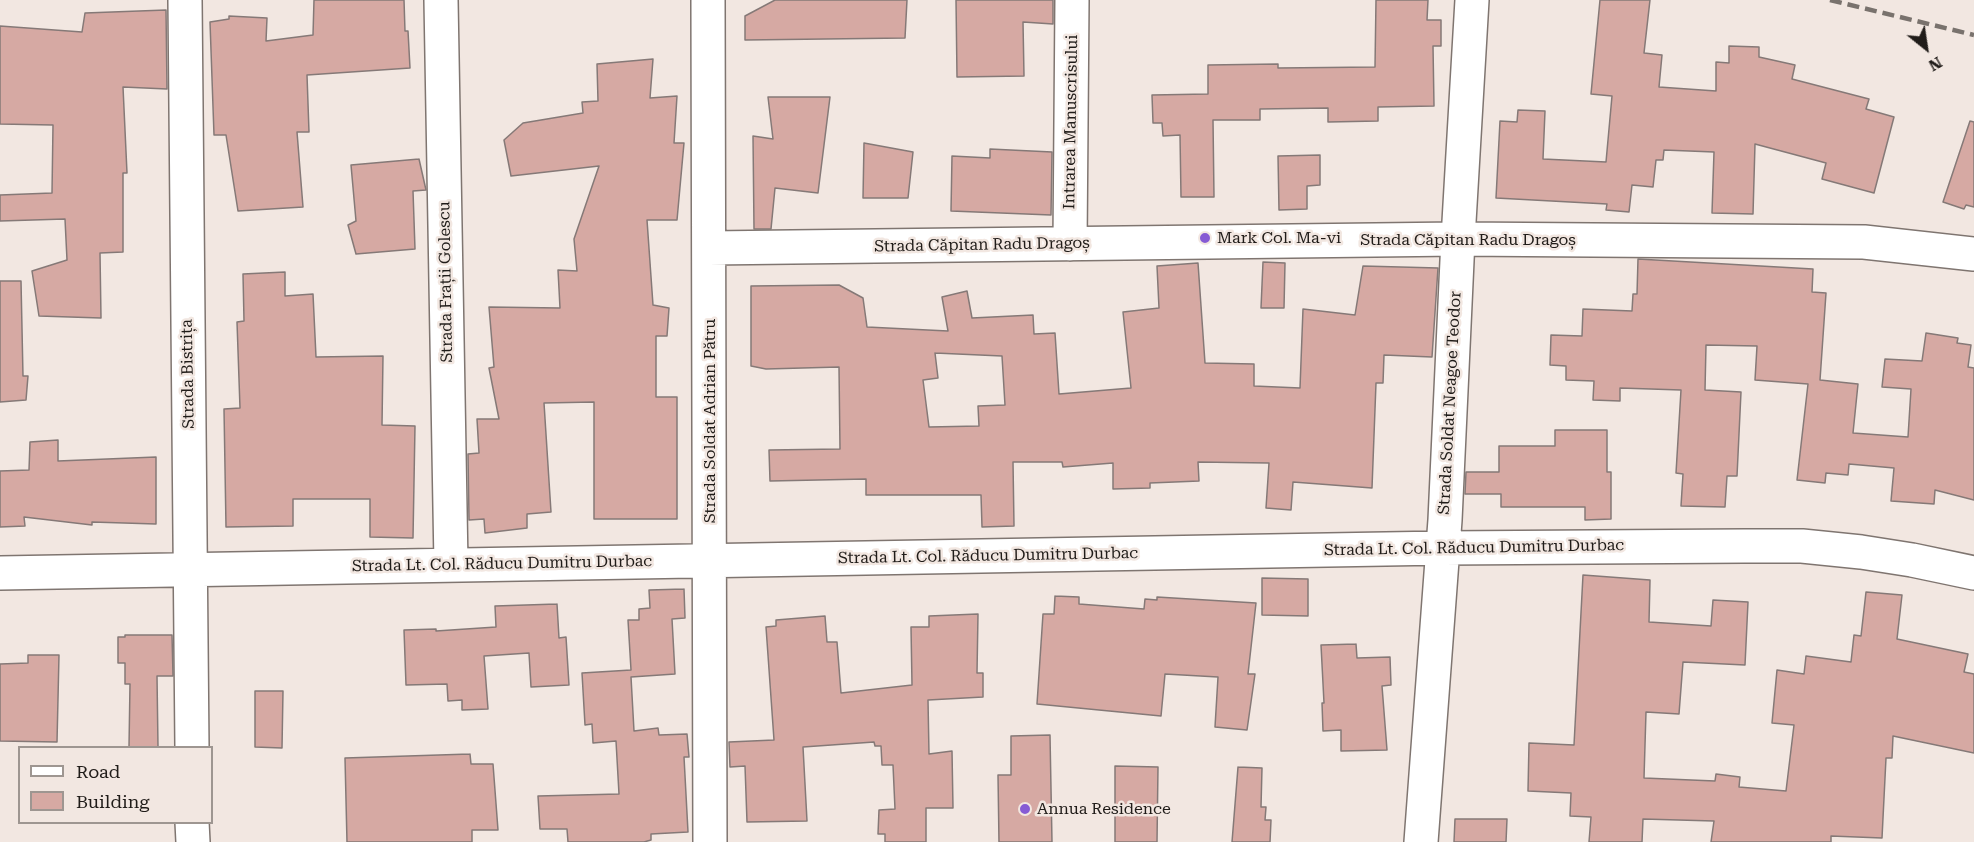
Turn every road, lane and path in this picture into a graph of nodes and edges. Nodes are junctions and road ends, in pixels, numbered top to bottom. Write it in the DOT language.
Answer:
graph roads {
  1 [pos="185,0"];
  2 [pos="441,0"];
  3 [pos="708,0"];
  4 [pos="1072,0"];
  5 [pos="1473,0"];
  6 [pos="1458,239"];
  7 [pos="1070,244"];
  8 [pos="709,248"];
  9 [pos="1974,254"];
  10 [pos="1443,548"];
  11 [pos="711,561"];
  12 [pos="451,564"];
  13 [pos="190,568"];
  14 [pos="0,573"];
  15 [pos="1974,573"];
  16 [pos="192,746"];
  17 [pos="192,824"];
  18 [pos="193,842"];
  19 [pos="710,842"];
  20 [pos="1422,842"];
  1 -- 13 [label="street, Strada Bistrița"];
  2 -- 12 [label="street, Strada Frații Golescu"];
  3 -- 8 [label="street, Strada Soldat Adrian Pătru"];
  4 -- 7 [label="street, Intrarea Manuscrisului"];
  5 -- 6 [label="street, Strada Soldat Neagoe Teodor"];
  6 -- 7 [label="street, Strada Căpitan Radu Dragoș"];
  6 -- 9 [label="street, Strada Căpitan Radu Dragoș"];
  6 -- 10 [label="street, Strada Soldat Neagoe Teodor"];
  7 -- 8 [label="street, Strada Căpitan Radu Dragoș"];
  8 -- 11 [label="street, Strada Soldat Adrian Pătru"];
  10 -- 11 [label="street, Strada Lt. Col. Răducu Dumitru Durbac"];
  10 -- 15 [label="street, Strada Lt. Col. Răducu Dumitru Durbac"];
  10 -- 20 [label="street, Strada Soldat Neagoe Teodor"];
  11 -- 12 [label="street, Strada Lt. Col. Răducu Dumitru Durbac"];
  11 -- 19 [label="street, Strada Soldat Adrian Pătru"];
  12 -- 13 [label="street, Strada Lt. Col. Răducu Dumitru Durbac"];
  13 -- 14 [label="street, Strada Lt. Col. Răducu Dumitru Durbac"];
  13 -- 16 [label="street, Strada Bistrița"];
  17 -- 18 [label="street"];
}
